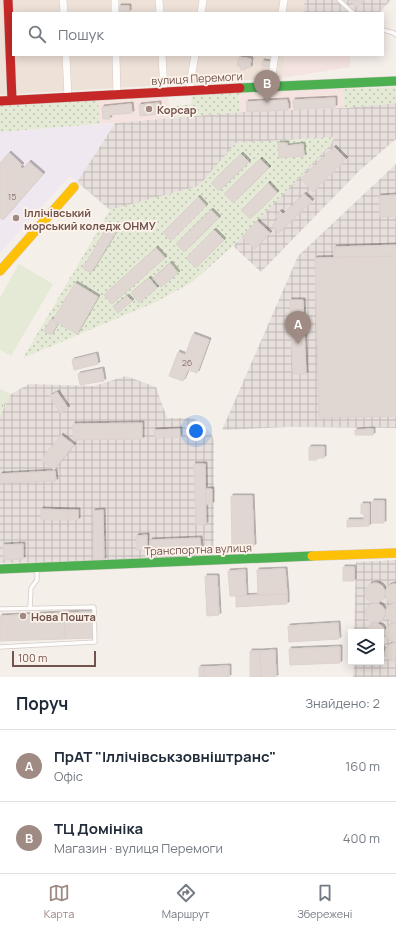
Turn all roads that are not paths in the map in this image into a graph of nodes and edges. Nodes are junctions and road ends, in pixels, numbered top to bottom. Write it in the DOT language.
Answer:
graph roads {
  1 [pos="8,0"];
  2 [pos="63,0"];
  3 [pos="115,0"];
  4 [pos="159,0"];
  5 [pos="203,0"];
  6 [pos="284,0"];
  7 [pos="339,0"];
  8 [pos="64,12"];
  9 [pos="115,12"];
  10 [pos="160,12"];
  11 [pos="201,12"];
  12 [pos="282,12"];
  13 [pos="352,12"];
  14 [pos="384,30"];
  15 [pos="396,35"];
  16 [pos="66,56"];
  17 [pos="116,56"];
  18 [pos="162,56"];
  19 [pos="195,56"];
  20 [pos="275,56"];
  21 [pos="396,81"];
  22 [pos="270,87"];
  23 [pos="189,90"];
  24 [pos="164,92"];
  25 [pos="117,95"];
  26 [pos="68,97"];
  27 [pos="0,100"];
  28 [pos="12,100"];
  29 [pos="74,187"];
  30 [pos="0,271"];
  31 [pos="396,553"];
  32 [pos="38,568"];
  33 [pos="0,569"];
  34 [pos="30,608"];
  35 [pos="0,609"];
  36 [pos="0,647"];
  1 -- 28 [label="street"];
  2 -- 8 [label="street"];
  3 -- 9 [label="street"];
  4 -- 10 [label="street"];
  5 -- 11 [label="street"];
  6 -- 12 [label="street"];
  7 -- 13 [label="lane"];
  14 -- 15 [label="lane"];
  16 -- 26 [label="street"];
  17 -- 25 [label="street"];
  18 -- 24 [label="street"];
  19 -- 23 [label="street"];
  20 -- 22 [label="street"];
  21 -- 22 [label="street, вулиця Перемоги"];
  22 -- 23 [label="street, вулиця Перемоги"];
  23 -- 24 [label="street, вулиця Перемоги"];
  24 -- 25 [label="street, вулиця Перемоги"];
  25 -- 26 [label="street, вулиця Перемоги"];
  26 -- 28 [label="street, вулиця Перемоги"];
  27 -- 28 [label="street, вулиця Перемоги"];
  29 -- 30 [label="street"];
  31 -- 32 [label="street, Транспортна вулиця"];
  32 -- 33 [label="street, Транспортна вулиця"];
  32 -- 34 [label="lane"];
  34 -- 35 [label="lane"];
  34 -- 36 [label="lane"];
}
